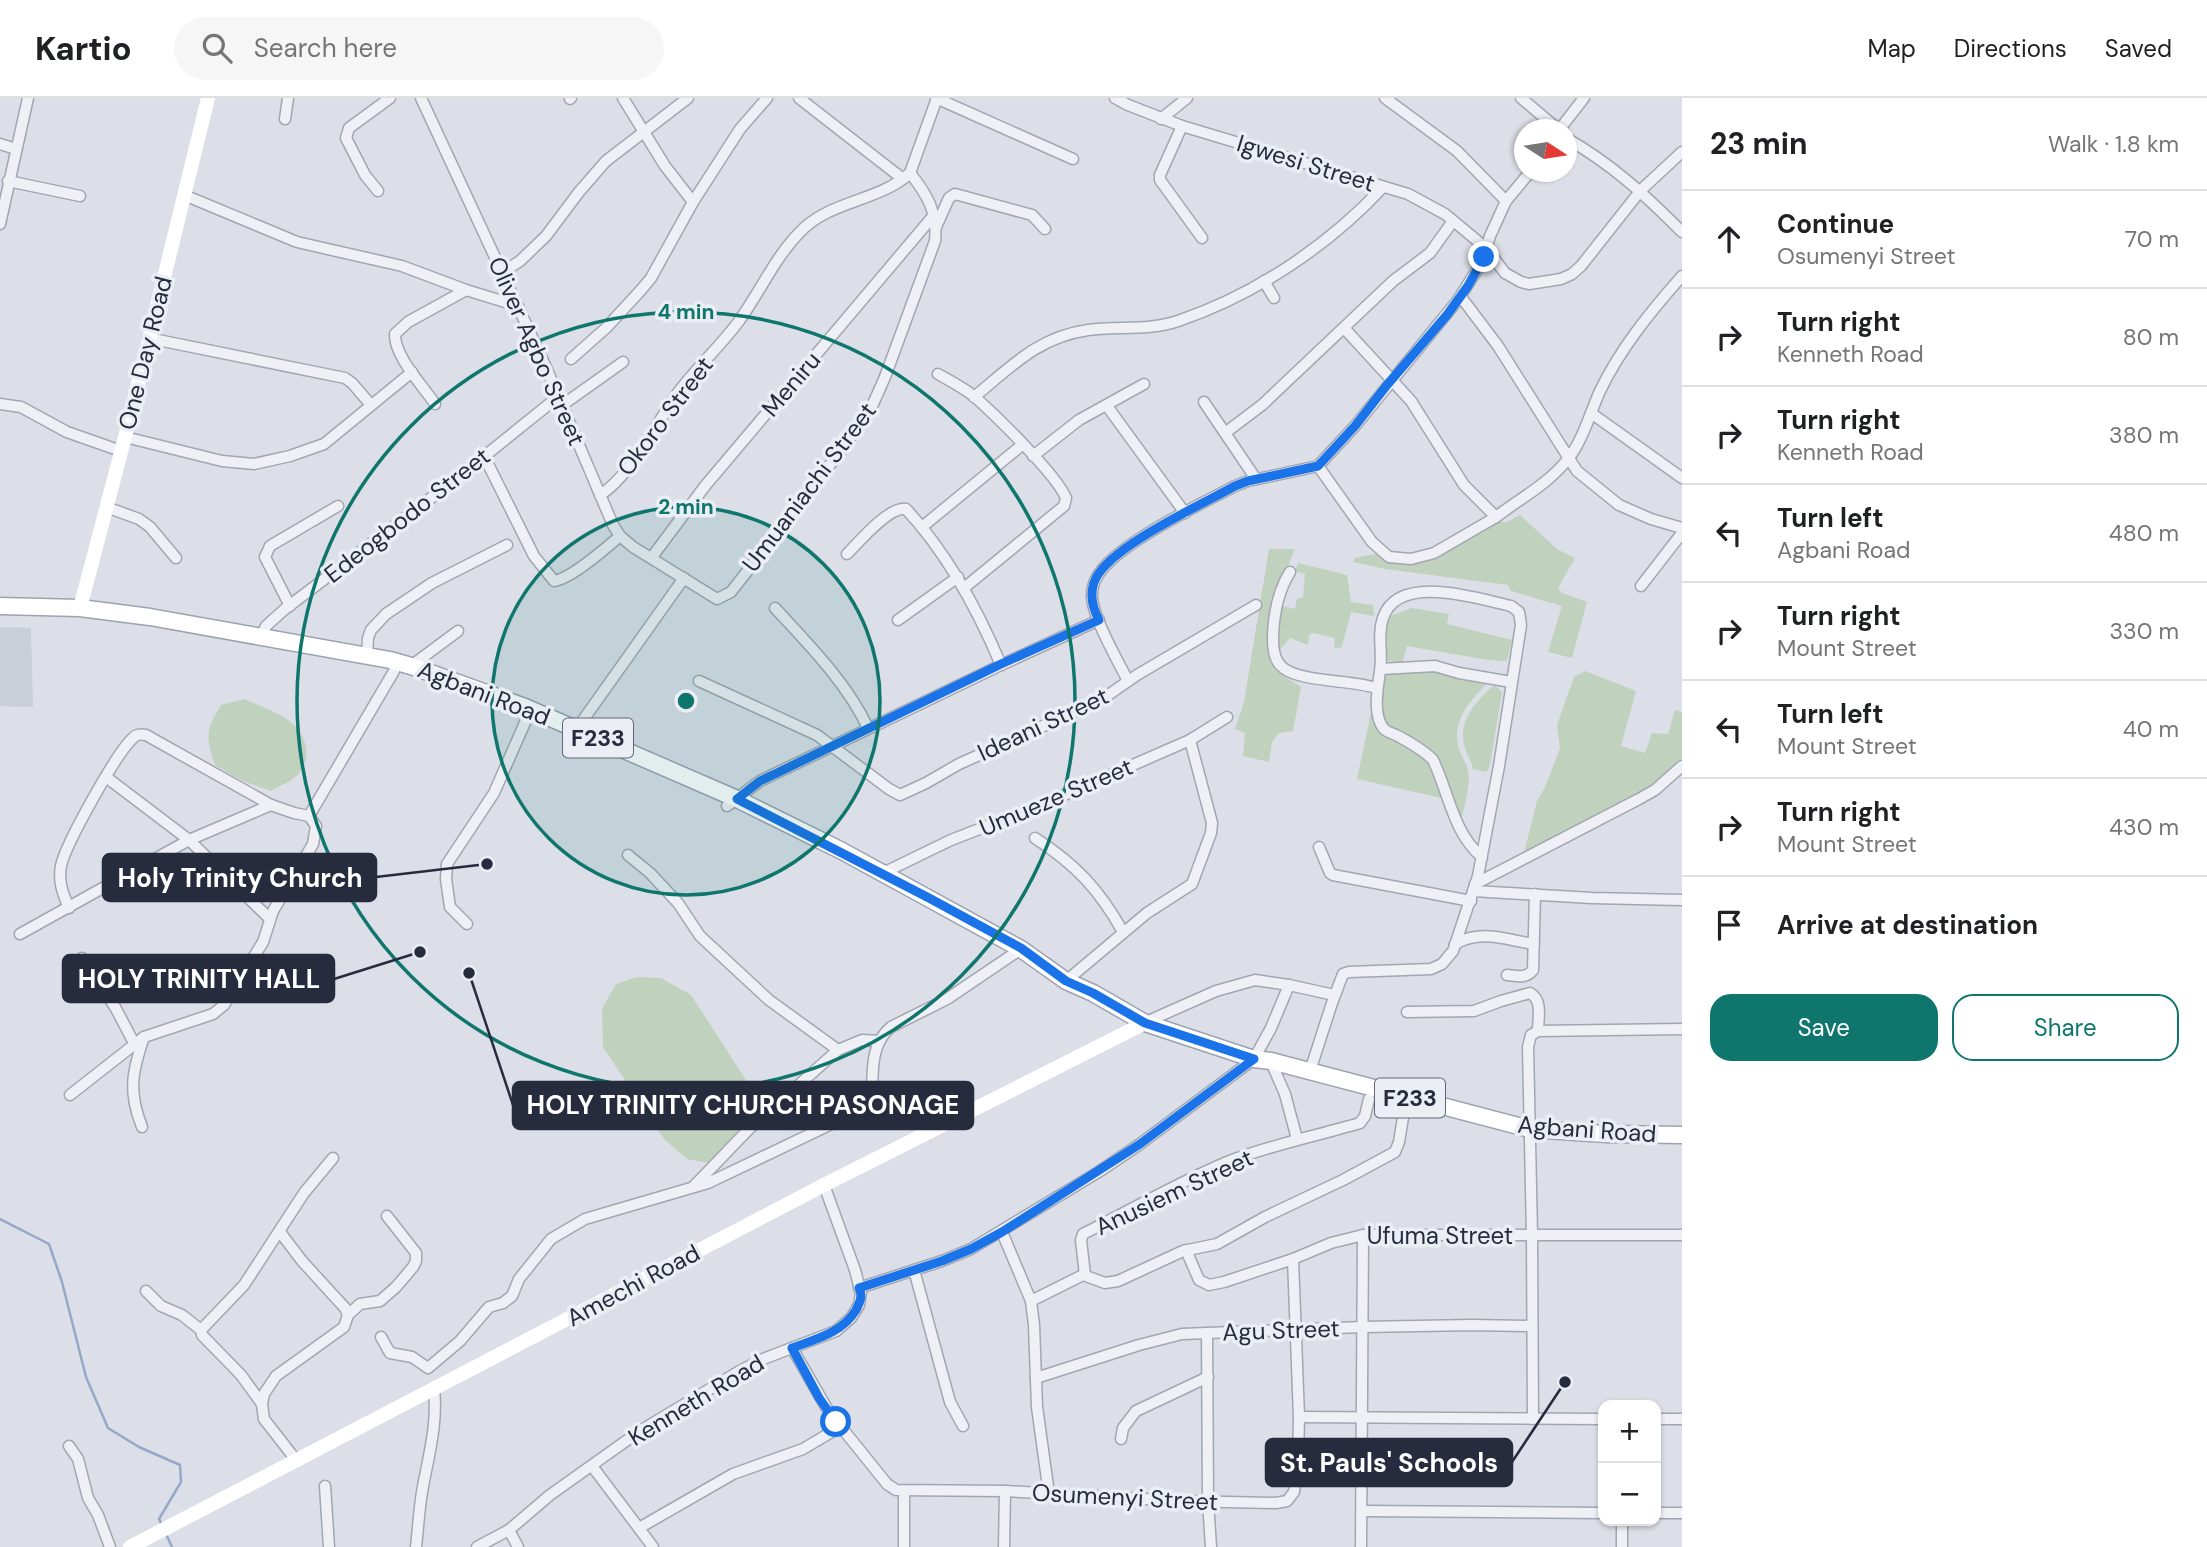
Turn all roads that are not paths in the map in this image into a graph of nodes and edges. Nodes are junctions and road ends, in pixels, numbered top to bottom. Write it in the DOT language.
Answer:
graph roads {
  1 [pos="28,98"];
  2 [pos="208,98"];
  3 [pos="288,98"];
  4 [pos="390,98"];
  5 [pos="421,98"];
  6 [pos="623,98"];
  7 [pos="688,98"];
  8 [pos="767,98"];
  9 [pos="799,98"];
  10 [pos="937,98"];
  11 [pos="1115,98"];
  12 [pos="1187,98"];
  13 [pos="1385,98"];
  14 [pos="1521,98"];
  15 [pos="1584,98"];
  16 [pos="1131,102"];
  17 [pos="285,119"];
  18 [pos="1160,119"];
  19 [pos="1546,119"];
  20 [pos="1568,119"];
  21 [pos="1182,126"];
  22 [pos="644,132"];
  23 [pos="0,144"];
  24 [pos="1577,145"];
  25 [pos="16,149"];
  26 [pos="1682,152"];
  27 [pos="1073,159"];
  28 [pos="907,176"];
  29 [pos="8,181"];
  30 [pos="1522,182"];
  31 [pos="1383,187"];
  32 [pos="1640,190"];
  33 [pos="378,191"];
  34 [pos="184,195"];
  35 [pos="80,196"];
  36 [pos="1506,201"];
  37 [pos="693,202"];
  38 [pos="934,215"];
  39 [pos="1453,221"];
  40 [pos="0,224"];
  41 [pos="936,227"];
  42 [pos="1045,229"];
  43 [pos="1682,232"];
  44 [pos="1202,238"];
  45 [pos="1486,248"];
  46 [pos="503,272"];
  47 [pos="1682,276"];
  48 [pos="1264,281"];
  49 [pos="466,290"];
  50 [pos="1461,297"];
  51 [pos="1274,298"];
  52 [pos="518,306"];
  53 [pos="1344,328"];
  54 [pos="148,338"];
  55 [pos="571,359"];
  56 [pos="623,362"];
  57 [pos="412,372"];
  58 [pos="938,374"];
  59 [pos="1391,381"];
  60 [pos="1144,384"];
  61 [pos="974,397"];
  62 [pos="560,401"];
  63 [pos="1204,402"];
  64 [pos="0,404"];
  65 [pos="435,404"];
  66 [pos="371,405"];
  67 [pos="1107,406"];
  68 [pos="1591,413"];
  69 [pos="1225,433"];
  70 [pos="123,444"];
  71 [pos="1022,445"];
  72 [pos="484,456"];
  73 [pos="1033,456"];
  74 [pos="1569,457"];
  75 [pos="1318,466"];
  76 [pos="1682,478"];
  77 [pos="1256,479"];
  78 [pos="600,495"];
  79 [pos="338,506"];
  80 [pos="106,507"];
  81 [pos="1185,513"];
  82 [pos="1496,517"];
  83 [pos="922,527"];
  84 [pos="1682,531"];
  85 [pos="620,536"];
  86 [pos="507,545"];
  87 [pos="847,554"];
  88 [pos="652,557"];
  89 [pos="176,558"];
  90 [pos="1290,572"];
  91 [pos="958,577"];
  92 [pos="684,578"];
  93 [pos="1641,586"];
  94 [pos="964,588"];
  95 [pos="1256,605"];
  96 [pos="0,606"];
  97 [pos="290,606"];
  98 [pos="775,608"];
  99 [pos="78,613"];
  100 [pos="0,615"];
  101 [pos="898,620"];
  102 [pos="1099,620"];
  103 [pos="458,631"];
  104 [pos="261,638"];
  105 [pos="367,656"];
  106 [pos="1001,664"];
  107 [pos="411,666"];
  108 [pos="1381,669"];
  109 [pos="394,671"];
  110 [pos="699,681"];
  111 [pos="1128,681"];
  112 [pos="1511,682"];
  113 [pos="1376,688"];
  114 [pos="1227,717"];
  115 [pos="527,718"];
  116 [pos="868,728"];
  117 [pos="573,733"];
  118 [pos="1190,740"];
  119 [pos="830,747"];
  120 [pos="1682,766"];
  121 [pos="106,777"];
  122 [pos="732,802"];
  123 [pos="271,805"];
  124 [pos="309,816"];
  125 [pos="1035,838"];
  126 [pos="188,840"];
  127 [pos="1319,847"];
  128 [pos="628,855"];
  129 [pos="1482,857"];
  130 [pos="883,873"];
  131 [pos="1473,892"];
  132 [pos="1535,894"];
  133 [pos="1682,900"];
  134 [pos="69,908"];
  135 [pos="269,918"];
  136 [pos="467,924"];
  137 [pos="1123,932"];
  138 [pos="20,934"];
  139 [pos="1455,944"];
  140 [pos="1534,944"];
  141 [pos="1018,951"];
  142 [pos="82,958"];
  143 [pos="1507,975"];
  144 [pos="1066,981"];
  145 [pos="1289,985"];
  146 [pos="1334,995"];
  147 [pos="1407,1012"];
  148 [pos="1141,1025"];
  149 [pos="1682,1029"];
  150 [pos="1538,1031"];
  151 [pos="144,1037"];
  152 [pos="879,1041"];
  153 [pos="135,1045"];
  154 [pos="838,1050"];
  155 [pos="1251,1061"];
  156 [pos="1274,1069"];
  157 [pos="1310,1071"];
  158 [pos="70,1095"];
  159 [pos="1369,1099"];
  160 [pos="1405,1105"];
  161 [pos="142,1127"];
  162 [pos="1530,1133"];
  163 [pos="1682,1135"];
  164 [pos="1297,1139"];
  165 [pos="1682,1145"];
  166 [pos="333,1158"];
  167 [pos="824,1185"];
  168 [pos="692,1187"];
  169 [pos="387,1216"];
  170 [pos="280,1232"];
  171 [pos="1002,1232"];
  172 [pos="1363,1235"];
  173 [pos="1532,1235"];
  174 [pos="1682,1235"];
  175 [pos="1186,1250"];
  176 [pos="1293,1259"];
  177 [pos="914,1270"];
  178 [pos="1085,1275"];
  179 [pos="859,1288"];
  180 [pos="146,1291"];
  181 [pos="1031,1301"];
  182 [pos="348,1315"];
  183 [pos="1532,1326"];
  184 [pos="1363,1327"];
  185 [pos="201,1330"];
  186 [pos="1296,1330"];
  187 [pos="1207,1333"];
  188 [pos="381,1337"];
  189 [pos="792,1348"];
  190 [pos="1208,1377"];
  191 [pos="1036,1378"];
  192 [pos="433,1389"];
  193 [pos="262,1404"];
  194 [pos="1300,1417"];
  195 [pos="1363,1418"];
  196 [pos="1532,1419"];
  197 [pos="1598,1419"];
  198 [pos="1661,1419"];
  199 [pos="1682,1419"];
  200 [pos="963,1426"];
  201 [pos="841,1427"];
  202 [pos="1121,1439"];
  203 [pos="69,1446"];
  204 [pos="296,1460"];
  205 [pos="592,1466"];
  206 [pos="326,1486"];
  207 [pos="904,1491"];
  208 [pos="1005,1491"];
  209 [pos="1049,1494"];
  210 [pos="1208,1501"];
  211 [pos="1362,1511"];
  212 [pos="1598,1513"];
  213 [pos="1661,1513"];
  214 [pos="1682,1513"];
  215 [pos="1622,1526"];
  216 [pos="639,1528"];
  217 [pos="509,1530"];
  218 [pos="134,1545"];
  219 [pos="110,1547"];
  220 [pos="329,1547"];
  221 [pos="416,1547"];
  222 [pos="477,1547"];
  223 [pos="518,1547"];
  224 [pos="653,1547"];
  225 [pos="904,1547"];
  226 [pos="1004,1547"];
  227 [pos="1211,1547"];
  228 [pos="1361,1547"];
  229 [pos="1622,1547"];
  1 -- 25 [label="street"];
  2 -- 34 [label="main road, One Day Road"];
  3 -- 17 [label="street"];
  4 -- 33 [label="street"];
  5 -- 46 [label="street, Oliver Agbo Street"];
  6 -- 22 [label="street"];
  7 -- 22 [label="street"];
  8 -- 37 [label="street"];
  9 -- 28 [label="street, Umuaniachi Street"];
  10 -- 27 [label="street"];
  10 -- 28 [label="street"];
  11 -- 16 [label="street, Igwesi Street"];
  12 -- 18 [label="street"];
  13 -- 36 [label="street"];
  14 -- 19 [label="street"];
  15 -- 20 [label="street"];
  16 -- 18 [label="street, Igwesi Street"];
  18 -- 21 [label="street, Igwesi Street"];
  21 -- 31 [label="street, Igwesi Street"];
  21 -- 44 [label="street"];
  22 -- 37 [label="street"];
  22 -- 46 [label="street"];
  23 -- 25 [label="street"];
  24 -- 32 [label="street"];
  25 -- 29 [label="street"];
  26 -- 32 [label="street, Igwesi Street"];
  28 -- 38 [label="street, Umuaniachi Street"];
  28 -- 78 [label="street, Okoro Street"];
  29 -- 35 [label="street"];
  29 -- 40 [label="street"];
  30 -- 36 [label="street"];
  31 -- 39 [label="street, Igwesi Street"];
  31 -- 48 [label="street"];
  32 -- 43 [label="street"];
  32 -- 45 [label="street, Igwesi Street"];
  34 -- 49 [label="street"];
  34 -- 54 [label="main road, One Day Road"];
  36 -- 45 [label="street"];
  37 -- 55 [label="street"];
  38 -- 41 [label="street, Umuaniachi Street"];
  38 -- 88 [label="street, Meniru"];
  39 -- 45 [label="street, Igwesi Street"];
  39 -- 53 [label="street"];
  41 -- 42 [label="street"];
  41 -- 92 [label="street, Umuaniachi Street"];
  45 -- 50 [label="street"];
  46 -- 52 [label="street, Oliver Agbo Street"];
  47 -- 68 [label="street"];
  48 -- 51 [label="street"];
  48 -- 61 [label="street"];
  49 -- 52 [label="street"];
  49 -- 57 [label="street"];
  50 -- 59 [label="street"];
  50 -- 74 [label="street"];
  52 -- 62 [label="street, Oliver Agbo Street"];
  53 -- 59 [label="street"];
  53 -- 69 [label="street"];
  54 -- 66 [label="street"];
  54 -- 70 [label="main road, One Day Road"];
  56 -- 62 [label="street, Edeogbodo Street"];
  57 -- 65 [label="street"];
  57 -- 66 [label="street"];
  58 -- 61 [label="street"];
  59 -- 75 [label="street"];
  59 -- 82 [label="street"];
  60 -- 67 [label="street"];
  61 -- 71 [label="street"];
  62 -- 72 [label="street, Edeogbodo Street"];
  62 -- 78 [label="street, Oliver Agbo Street"];
  63 -- 69 [label="street"];
  64 -- 70 [label="street"];
  66 -- 70 [label="street"];
  67 -- 73 [label="street"];
  67 -- 81 [label="street"];
  68 -- 74 [label="street"];
  68 -- 76 [label="street"];
  69 -- 77 [label="street"];
  70 -- 80 [label="main road, One Day Road"];
  71 -- 73 [label="street"];
  71 -- 83 [label="street"];
  72 -- 85 [label="street"];
  72 -- 97 [label="street, Edeogbodo Street"];
  73 -- 94 [label="street"];
  74 -- 82 [label="street"];
  74 -- 84 [label="street"];
  75 -- 77 [label="street"];
  75 -- 82 [label="street"];
  77 -- 81 [label="street"];
  78 -- 85 [label="street, Oliver Agbo Street"];
  79 -- 97 [label="street"];
  80 -- 89 [label="street"];
  80 -- 99 [label="main road, One Day Road"];
  81 -- 102 [label="street"];
  83 -- 87 [label="street"];
  83 -- 91 [label="street"];
  84 -- 93 [label="street"];
  85 -- 88 [label="street"];
  86 -- 105 [label="street"];
  88 -- 92 [label="street"];
  90 -- 113 [label="street"];
  91 -- 94 [label="street"];
  91 -- 101 [label="street"];
  92 -- 117 [label="street"];
  94 -- 106 [label="street"];
  95 -- 111 [label="street, Ideani Street"];
  96 -- 99 [label="main road, Agbani Road / F233"];
  97 -- 104 [label="street, Edeogbodo Street"];
  98 -- 116 [label="street"];
  99 -- 100 [label="main road, Agbani Road / F233"];
  99 -- 104 [label="main road, Agbani Road / F233"];
  99 -- 109 [label="main road, Agbani Road / F233"];
  102 -- 106 [label="street"];
  102 -- 111 [label="street"];
  103 -- 107 [label="street"];
  104 -- 105 [label="main road, Agbani Road / F233"];
  105 -- 107 [label="main road, Agbani Road / F233"];
  106 -- 116 [label="street"];
  107 -- 117 [label="main road, Agbani Road / F233"];
  108 -- 112 [label="street"];
  108 -- 112 [label="street"];
  108 -- 113 [label="street"];
  109 -- 115 [label="main road, Agbani Road / F233"];
  109 -- 124 [label="street"];
  110 -- 119 [label="street"];
  111 -- 119 [label="street, Ideani Street"];
  112 -- 129 [label="street"];
  113 -- 129 [label="street"];
  114 -- 118 [label="street, Umueze Street"];
  115 -- 117 [label="main road, Agbani Road / F233"];
  115 -- 136 [label="street"];
  116 -- 119 [label="street"];
  117 -- 122 [label="main road, Agbani Road / F233"];
  118 -- 130 [label="street, Umueze Street"];
  118 -- 137 [label="street"];
  119 -- 122 [label="street"];
  120 -- 131 [label="street"];
  121 -- 123 [label="street"];
  121 -- 126 [label="street"];
  121 -- 134 [label="street"];
  122 -- 130 [label="main road, Agbani Road / F233"];
  122 -- 141 [label="main road, Agbani Road / F233"];
  123 -- 124 [label="street"];
  123 -- 126 [label="street"];
  124 -- 135 [label="street"];
  125 -- 137 [label="street"];
  126 -- 134 [label="street"];
  126 -- 135 [label="street"];
  127 -- 131 [label="street"];
  128 -- 154 [label="street"];
  129 -- 131 [label="street"];
  130 -- 141 [label="main road, Agbani Road / F233"];
  131 -- 132 [label="street"];
  131 -- 139 [label="street"];
  132 -- 133 [label="street"];
  132 -- 140 [label="street"];
  134 -- 138 [label="street"];
  135 -- 151 [label="street"];
  137 -- 144 [label="street"];
  139 -- 140 [label="street"];
  139 -- 146 [label="street"];
  140 -- 143 [label="street"];
  141 -- 144 [label="main road, Agbani Road / F233"];
  141 -- 148 [label="main road, Agbani Road / F233"];
  141 -- 152 [label="street"];
  142 -- 153 [label="street"];
  144 -- 148 [label="main road, Agbani Road / F233"];
  145 -- 146 [label="street"];
  145 -- 148 [label="street"];
  145 -- 155 [label="street"];
  146 -- 157 [label="street"];
  147 -- 150 [label="street"];
  148 -- 155 [label="main road, Agbani Road / F233"];
  148 -- 167 [label="main road, Amechi Road"];
  149 -- 150 [label="street"];
  150 -- 162 [label="street"];
  151 -- 153 [label="street"];
  151 -- 161 [label="street"];
  152 -- 154 [label="street"];
  152 -- 168 [label="street"];
  153 -- 158 [label="street"];
  154 -- 168 [label="street"];
  155 -- 156 [label="main road, Agbani Road / F233"];
  155 -- 157 [label="main road, Agbani Road / F233"];
  155 -- 171 [label="street"];
  156 -- 159 [label="main road, Agbani Road / F233"];
  156 -- 164 [label="street"];
  157 -- 162 [label="main road, Agbani Road / F233"];
  159 -- 160 [label="main road, Agbani Road / F233"];
  159 -- 164 [label="street, Anusiem Street"];
  160 -- 162 [label="main road, Agbani Road / F233"];
  160 -- 175 [label="street"];
  162 -- 163 [label="main road, Agbani Road / F233"];
  162 -- 165 [label="main road, Agbani Road / F233"];
  162 -- 173 [label="street"];
  164 -- 178 [label="street, Anusiem Street"];
  166 -- 170 [label="street"];
  167 -- 179 [label="street"];
  167 -- 192 [label="main road, Amechi Road"];
  168 -- 188 [label="street"];
  169 -- 182 [label="street"];
  170 -- 182 [label="street"];
  170 -- 185 [label="street"];
  171 -- 177 [label="street"];
  171 -- 181 [label="street"];
  172 -- 173 [label="street, Ufuma Street"];
  172 -- 176 [label="street, Ufuma Street"];
  172 -- 184 [label="street"];
  173 -- 174 [label="street, Ufuma Street"];
  173 -- 183 [label="street"];
  175 -- 176 [label="street, Ufuma Street"];
  175 -- 178 [label="street"];
  176 -- 186 [label="street, Osumenyi Street"];
  177 -- 179 [label="street"];
  177 -- 200 [label="street"];
  178 -- 181 [label="street"];
  179 -- 189 [label="street, Kenneth Road"];
  180 -- 185 [label="street"];
  181 -- 191 [label="street"];
  182 -- 193 [label="street"];
  183 -- 184 [label="street, Agu Street"];
  183 -- 196 [label="street"];
  184 -- 186 [label="street, Agu Street"];
  184 -- 195 [label="street"];
  185 -- 193 [label="street"];
  186 -- 187 [label="street, Agu Street"];
  186 -- 194 [label="street, Osumenyi Street"];
  187 -- 190 [label="street"];
  187 -- 191 [label="street, Agu Street"];
  189 -- 201 [label="street"];
  189 -- 205 [label="street, Kenneth Road"];
  190 -- 202 [label="street"];
  190 -- 210 [label="street"];
  191 -- 209 [label="street"];
  192 -- 204 [label="main road, Amechi Road"];
  192 -- 221 [label="street"];
  193 -- 204 [label="street"];
  194 -- 195 [label="street"];
  194 -- 210 [label="street, Osumenyi Street"];
  195 -- 196 [label="street"];
  195 -- 211 [label="street"];
  196 -- 197 [label="street"];
  198 -- 199 [label="street"];
  201 -- 207 [label="street"];
  201 -- 216 [label="street"];
  203 -- 219 [label="street"];
  204 -- 218 [label="main road, Amechi Road"];
  205 -- 216 [label="street"];
  205 -- 217 [label="street, Kenneth Road"];
  206 -- 220 [label="street"];
  207 -- 208 [label="street, Osumenyi Street"];
  207 -- 225 [label="street"];
  208 -- 209 [label="street, Osumenyi Street"];
  208 -- 226 [label="street"];
  209 -- 210 [label="street, Osumenyi Street"];
  210 -- 227 [label="street"];
  211 -- 212 [label="street"];
  211 -- 228 [label="street"];
  213 -- 214 [label="street"];
  215 -- 229 [label="street"];
  216 -- 224 [label="street"];
  217 -- 222 [label="street, Kenneth Road"];
  217 -- 223 [label="street"];
}
